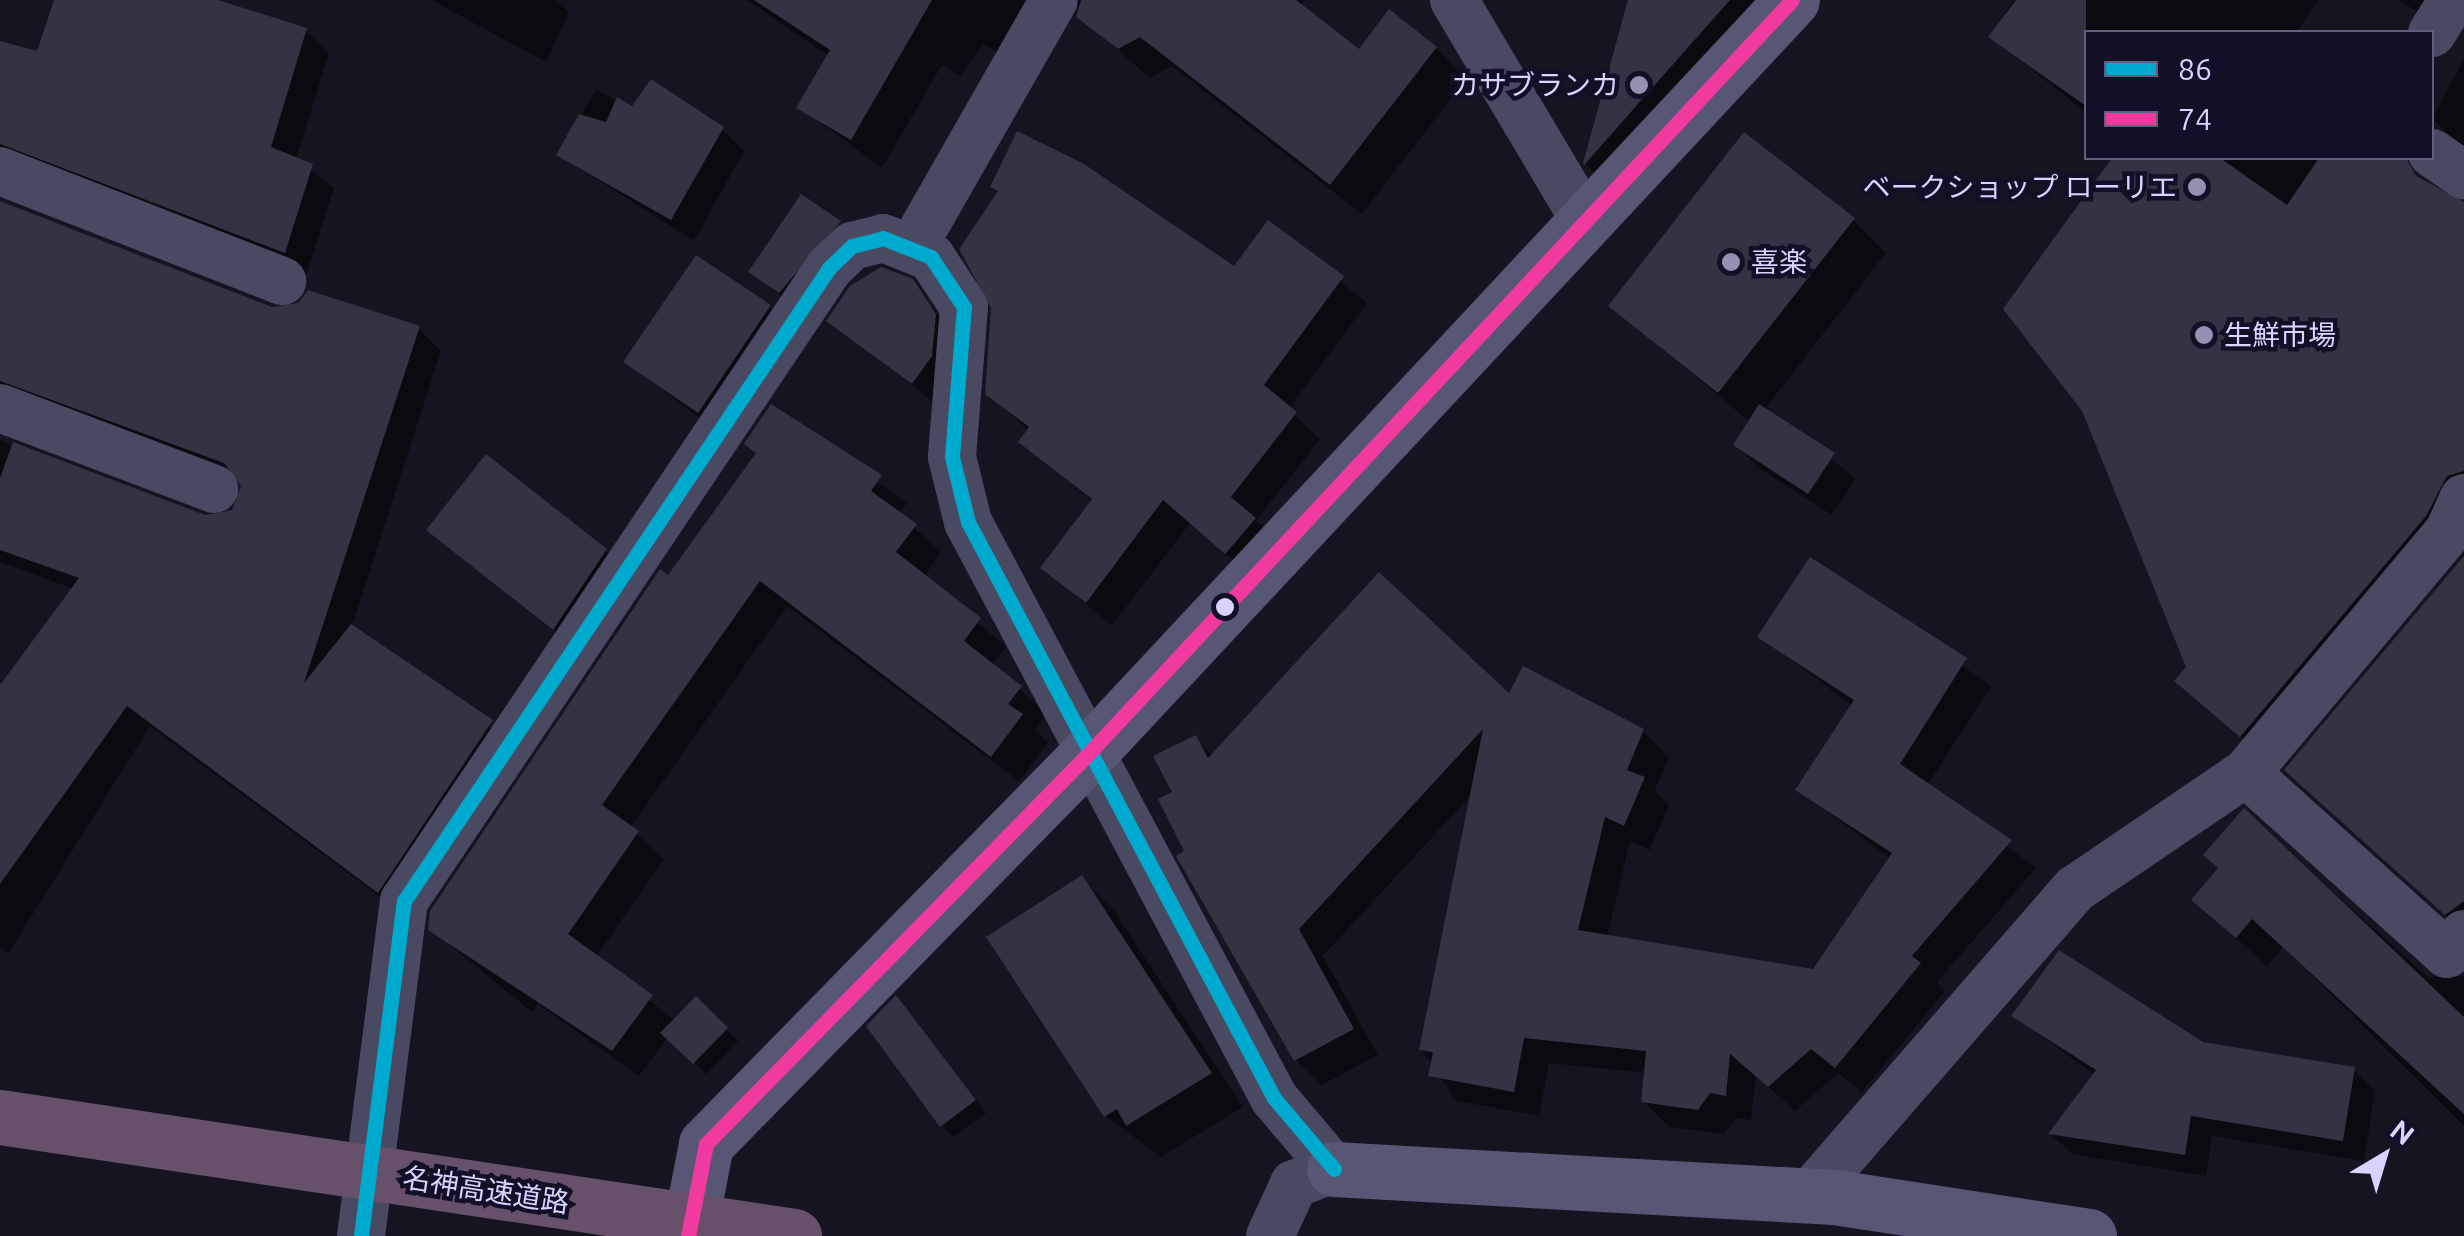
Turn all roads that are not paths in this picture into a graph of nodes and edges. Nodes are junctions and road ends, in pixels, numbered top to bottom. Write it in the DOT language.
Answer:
graph roads {
  1 [pos="1054,0"];
  2 [pos="1454,0"];
  3 [pos="1792,0"];
  4 [pos="2453,0"];
  5 [pos="2434,30"];
  6 [pos="2434,154"];
  7 [pos="0,171"];
  8 [pos="2464,175"];
  9 [pos="1585,221"];
  10 [pos="914,245"];
  11 [pos="282,280"];
  12 [pos="0,408"];
  13 [pos="214,489"];
  14 [pos="2464,498"];
  15 [pos="1088,753"];
  16 [pos="2246,773"];
  17 [pos="2464,934"];
  18 [pos="0,1117"];
  19 [pos="1334,1168"];
  20 [pos="1808,1196"];
  21 [pos="360,1236"];
  22 [pos="688,1236"];
  23 [pos="794,1236"];
  24 [pos="1270,1236"];
  25 [pos="2089,1236"];
  1 -- 10 [label="street"];
  2 -- 9 [label="street"];
  3 -- 9 [label="street"];
  4 -- 5 [label="street"];
  6 -- 8 [label="street"];
  7 -- 11 [label="street"];
  9 -- 15 [label="street"];
  10 -- 15 [label="street"];
  10 -- 21 [label="street"];
  12 -- 13 [label="street"];
  14 -- 16 [label="street"];
  15 -- 19 [label="street"];
  15 -- 22 [label="street"];
  16 -- 17 [label="street"];
  16 -- 20 [label="street"];
  18 -- 23 [label="highway, 名神高速道路"];
  19 -- 20 [label="street"];
  19 -- 24 [label="street"];
  20 -- 25 [label="street"];
}
